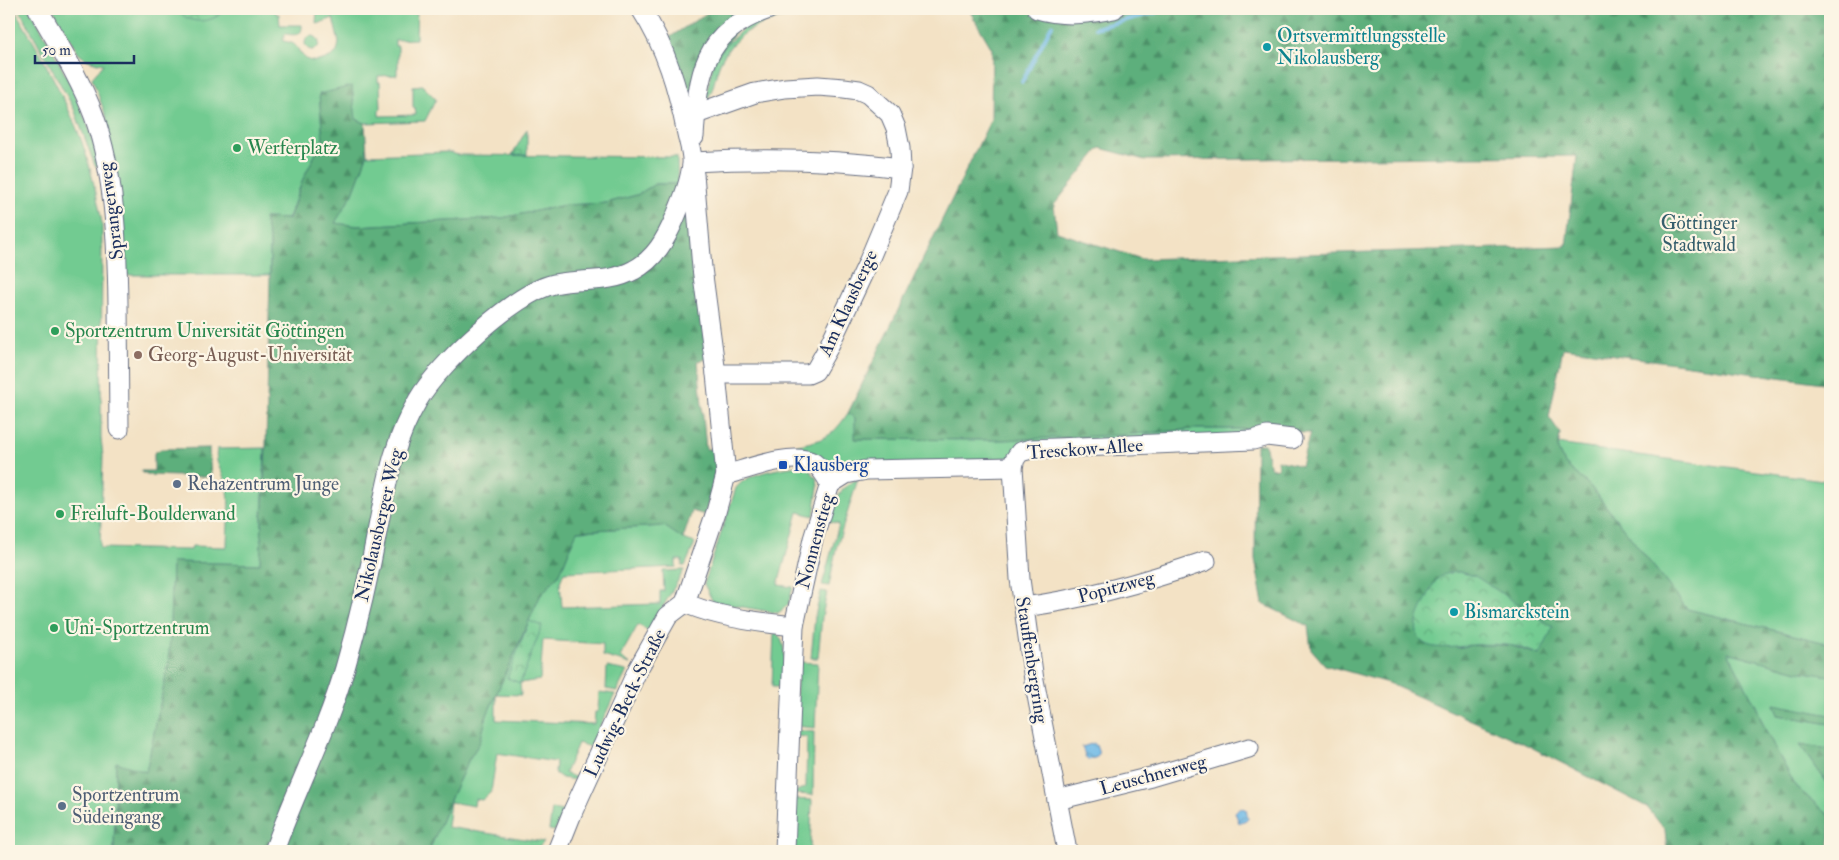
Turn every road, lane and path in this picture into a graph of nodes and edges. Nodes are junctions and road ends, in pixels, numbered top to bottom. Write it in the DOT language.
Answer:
graph roads {
  1 [pos="38,9"];
  2 [pos="640,9"];
  3 [pos="769,9"];
  4 [pos="1037,9"];
  5 [pos="1114,9"];
  6 [pos="696,114"];
  7 [pos="693,162"];
  8 [pos="900,168"];
  9 [pos="716,374"];
  10 [pos="119,428"];
  11 [pos="1292,439"];
  12 [pos="1013,467"];
  13 [pos="726,475"];
  14 [pos="830,484"];
  15 [pos="1206,561"];
  16 [pos="685,603"];
  17 [pos="1024,607"];
  18 [pos="794,626"];
  19 [pos="1249,748"];
  20 [pos="1056,800"];
  21 [pos="274,851"];
  22 [pos="556,851"];
  23 [pos="785,851"];
  24 [pos="1067,851"];
  1 -- 10 [label="street, Sprangerweg"];
  2 -- 7 [label="street"];
  3 -- 6 [label="street"];
  4 -- 5 [label="street"];
  6 -- 7 [label="street"];
  6 -- 8 [label="street, Am Klausberge"];
  7 -- 8 [label="street"];
  7 -- 9 [label="street"];
  7 -- 21 [label="street, Nikolausberger Weg"];
  8 -- 9 [label="street, Am Klausberge"];
  9 -- 13 [label="street"];
  11 -- 12 [label="street, Tresckow-Allee"];
  12 -- 14 [label="street, Tresckow-Allee"];
  12 -- 17 [label="street, Stauffenbergring"];
  13 -- 14 [label="street, Nonnenstieg"];
  13 -- 16 [label="street"];
  14 -- 18 [label="street, Nonnenstieg"];
  15 -- 17 [label="street, Popitzweg"];
  16 -- 18 [label="street"];
  16 -- 22 [label="street, Ludwig-Beck-Straße"];
  17 -- 20 [label="street, Stauffenbergring"];
  18 -- 23 [label="street, Nonnenstieg"];
  19 -- 20 [label="street, Leuschnerweg"];
  20 -- 24 [label="street, Stauffenbergring"];
}
